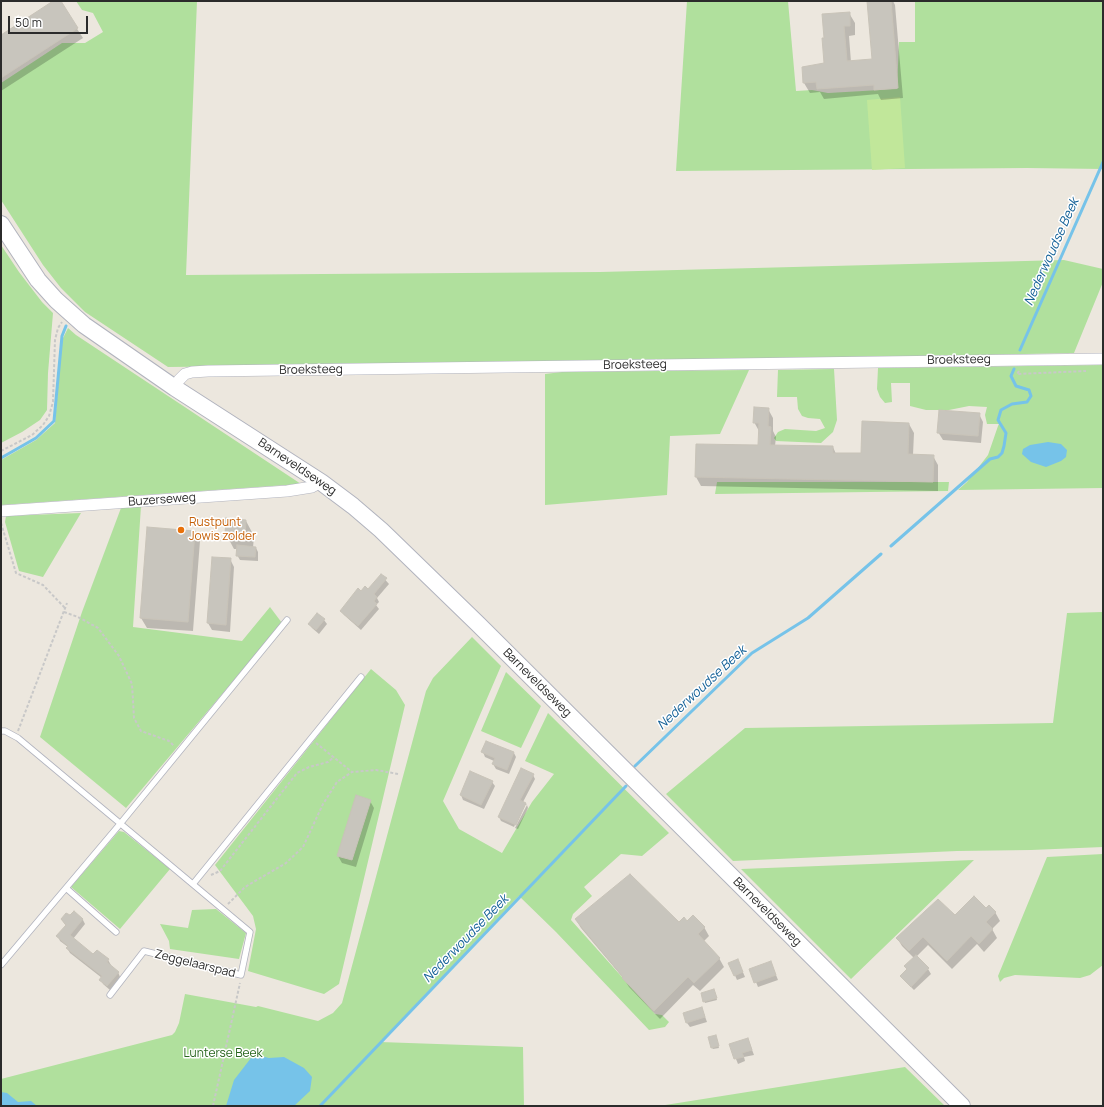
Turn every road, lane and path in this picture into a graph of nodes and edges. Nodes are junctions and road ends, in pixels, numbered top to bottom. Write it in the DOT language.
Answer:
graph roads {
  1 [pos="1,224"];
  2 [pos="72,308"];
  3 [pos="1103,359"];
  4 [pos="175,388"];
  5 [pos="1,451"];
  6 [pos="321,482"];
  7 [pos="1,511"];
  8 [pos="1,524"];
  9 [pos="67,603"];
  10 [pos="64,610"];
  11 [pos="287,620"];
  12 [pos="361,677"];
  13 [pos="1,731"];
  14 [pos="16,737"];
  15 [pos="311,739"];
  16 [pos="180,751"];
  17 [pos="334,757"];
  18 [pos="352,772"];
  19 [pos="398,774"];
  20 [pos="120,824"];
  21 [pos="193,884"];
  22 [pos="66,888"];
  23 [pos="199,890"];
  24 [pos="223,909"];
  25 [pos="116,932"];
  26 [pos="1,965"];
  27 [pos="241,975"];
  28 [pos="110,995"];
  29 [pos="213,1106"];
  30 [pos="962,1106"];
  1 -- 2 [label="main road, Barneveldseweg"];
  2 -- 4 [label="main road, Barneveldseweg"];
  2 -- 5 [label="path"];
  3 -- 4 [label="street, Broeksteeg"];
  4 -- 6 [label="main road, Barneveldseweg"];
  6 -- 7 [label="street, Buzerseweg"];
  6 -- 30 [label="main road, Barneveldseweg"];
  8 -- 10 [label="path"];
  9 -- 10 [label="path"];
  10 -- 14 [label="path"];
  10 -- 16 [label="path"];
  11 -- 16 [label="lane"];
  12 -- 15 [label="lane"];
  13 -- 14 [label="lane"];
  14 -- 20 [label="lane"];
  15 -- 17 [label="path"];
  15 -- 21 [label="lane"];
  16 -- 20 [label="lane"];
  17 -- 18 [label="path"];
  17 -- 23 [label="path"];
  18 -- 19 [label="path"];
  18 -- 24 [label="path"];
  20 -- 21 [label="lane"];
  20 -- 22 [label="lane"];
  21 -- 23 [label="lane"];
  22 -- 25 [label="lane"];
  22 -- 26 [label="lane"];
  23 -- 24 [label="lane"];
  24 -- 27 [label="lane"];
  27 -- 28 [label="lane, Zeggelaarspad"];
  27 -- 29 [label="path, Zeggelaarspad"];
}
